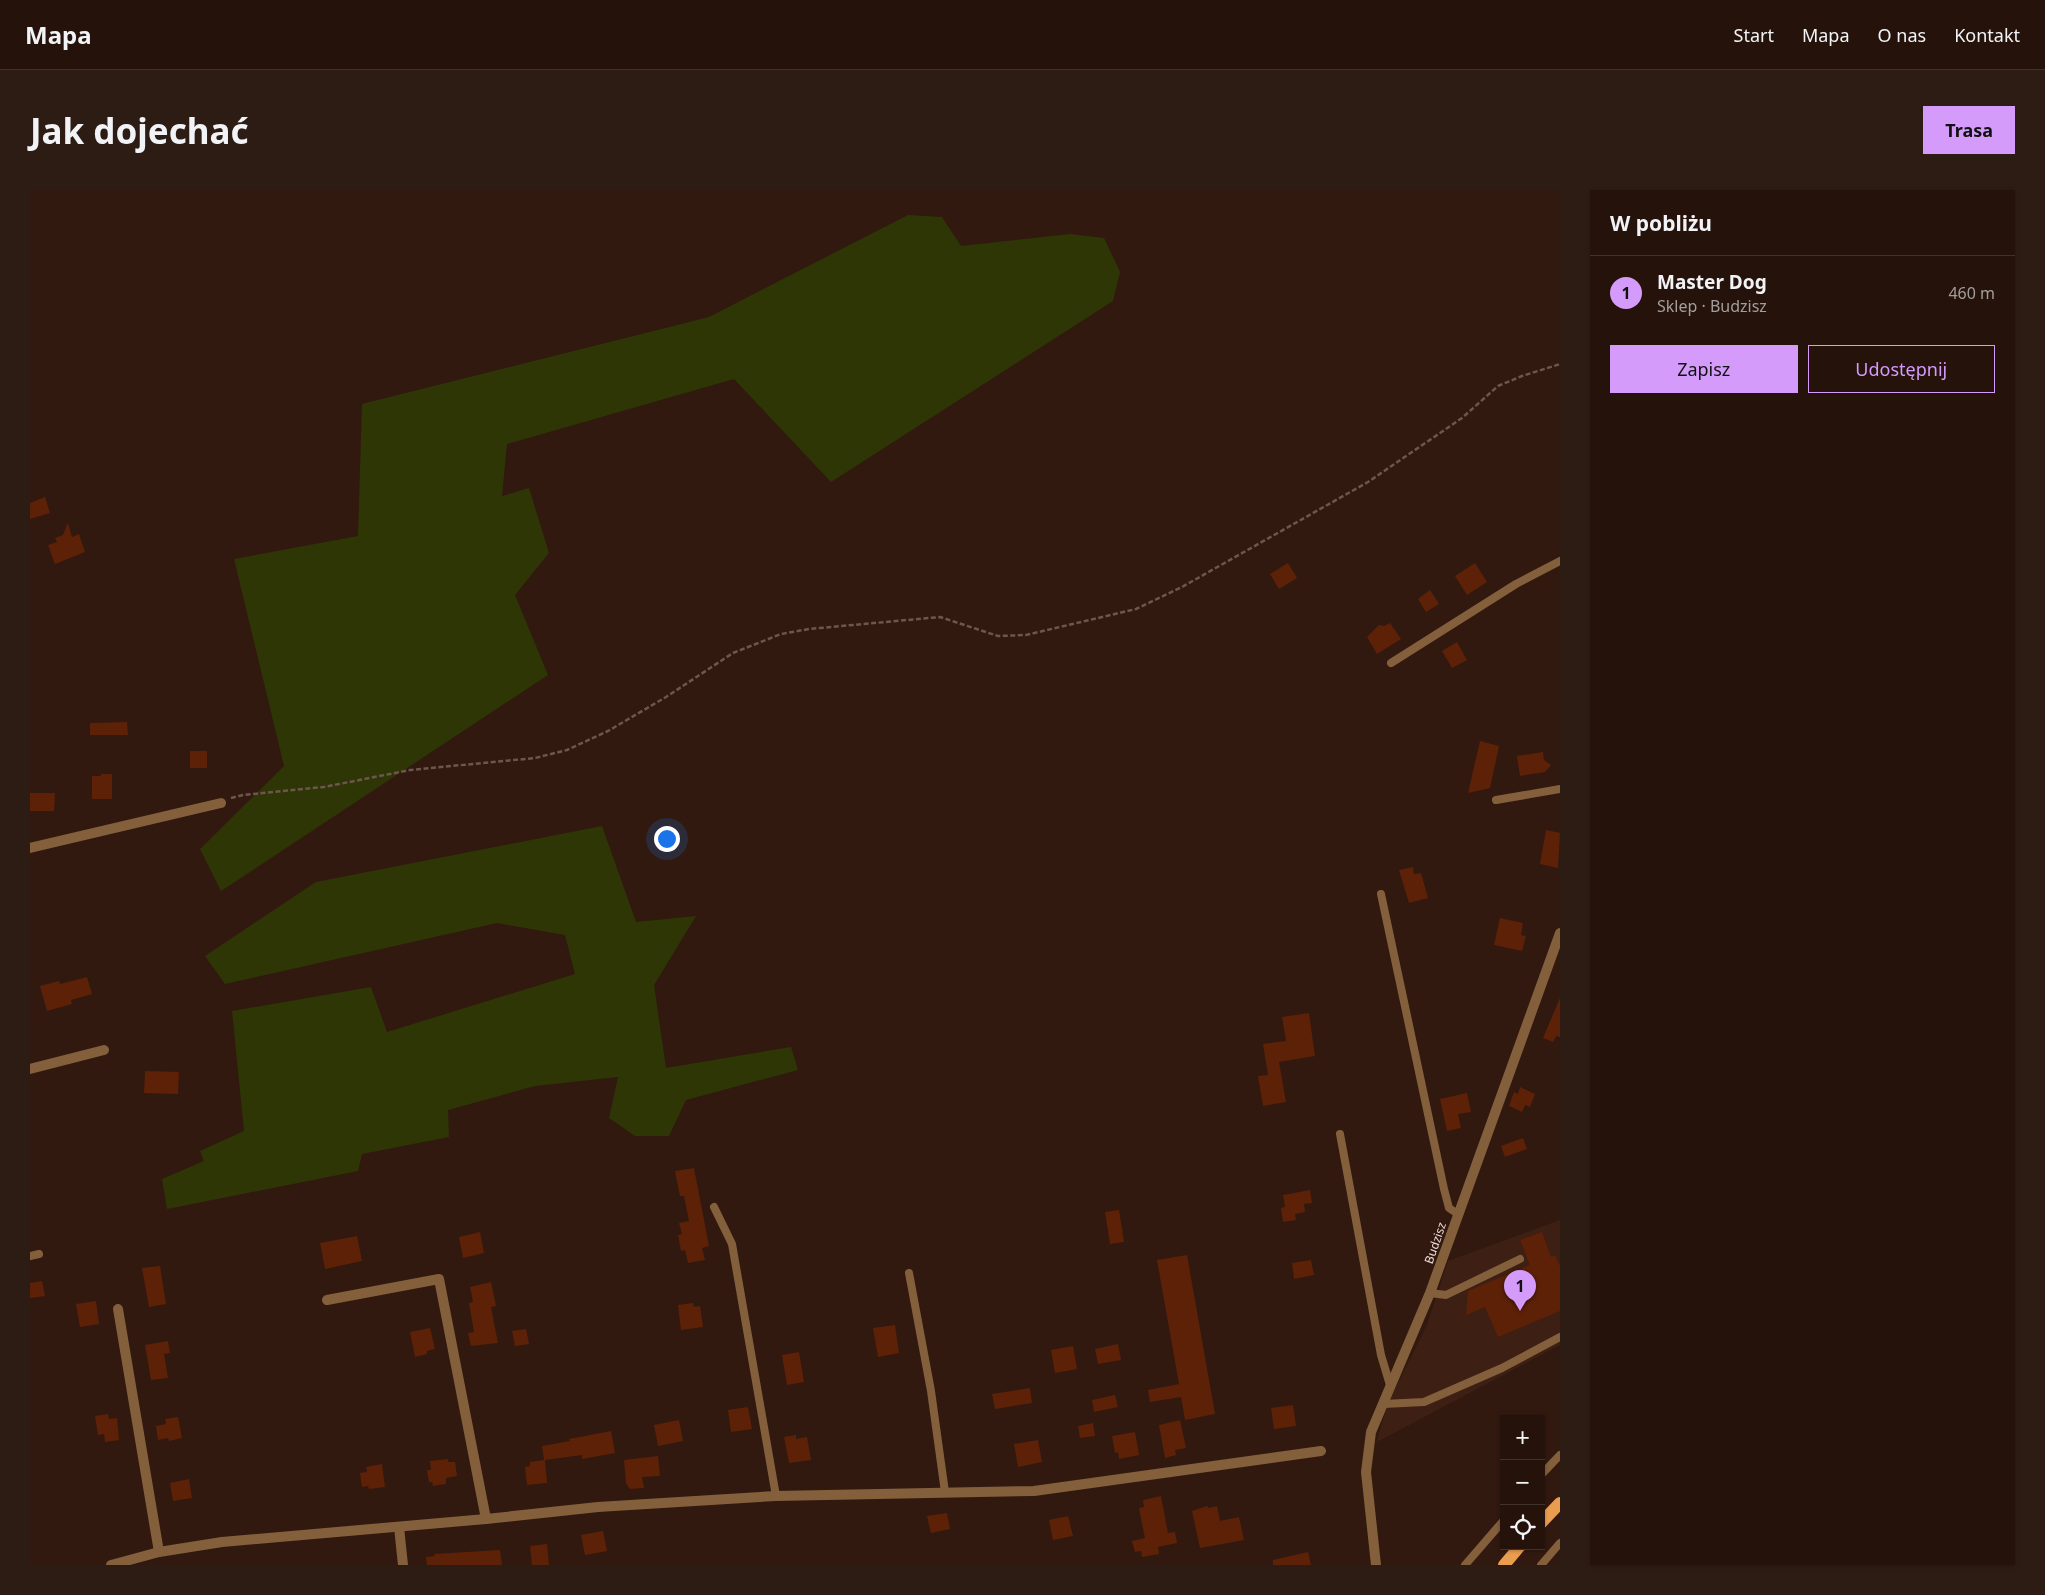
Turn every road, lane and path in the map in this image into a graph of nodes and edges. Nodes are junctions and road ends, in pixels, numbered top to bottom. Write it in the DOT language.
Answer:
graph roads {
  1 [pos="1560,364"];
  2 [pos="1560,561"];
  3 [pos="1391,663"];
  4 [pos="1560,789"];
  5 [pos="1496,800"];
  6 [pos="220,803"];
  7 [pos="30,848"];
  8 [pos="1381,894"];
  9 [pos="1560,932"];
  10 [pos="104,1050"];
  11 [pos="30,1070"];
  12 [pos="1340,1134"];
  13 [pos="714,1207"];
  14 [pos="1458,1214"];
  15 [pos="38,1254"];
  16 [pos="30,1256"];
  17 [pos="1520,1259"];
  18 [pos="909,1273"];
  19 [pos="1430,1293"];
  20 [pos="327,1300"];
  21 [pos="118,1309"];
  22 [pos="1560,1338"];
  23 [pos="1390,1385"];
  24 [pos="1383,1404"];
  25 [pos="1321,1451"];
  26 [pos="1560,1455"];
  27 [pos="1545,1471"];
  28 [pos="945,1492"];
  29 [pos="776,1496"];
  30 [pos="1560,1503"];
  31 [pos="486,1519"];
  32 [pos="1545,1520"];
  33 [pos="1500,1525"];
  34 [pos="398,1527"];
  35 [pos="1560,1542"];
  36 [pos="1517,1550"];
  37 [pos="159,1552"];
  38 [pos="111,1565"];
  39 [pos="403,1565"];
  40 [pos="1376,1565"];
  41 [pos="1465,1565"];
  42 [pos="1504,1565"];
  43 [pos="1541,1565"];
  1 -- 6 [label="path"];
  2 -- 3 [label="lane"];
  4 -- 5 [label="lane"];
  6 -- 7 [label="street"];
  8 -- 14 [label="lane"];
  9 -- 14 [label="street, Budzisz"];
  10 -- 11 [label="street"];
  12 -- 23 [label="lane"];
  13 -- 29 [label="lane"];
  14 -- 19 [label="street, Budzisz"];
  15 -- 16 [label="lane"];
  17 -- 19 [label="lane"];
  18 -- 28 [label="lane"];
  19 -- 23 [label="street, Budzisz"];
  20 -- 31 [label="street"];
  21 -- 37 [label="street"];
  22 -- 24 [label="lane"];
  23 -- 24 [label="street, Budzisz"];
  24 -- 40 [label="street, Budzisz"];
  25 -- 28 [label="street"];
  26 -- 27 [label="lane"];
  28 -- 29 [label="street"];
  29 -- 31 [label="street"];
  30 -- 32 [label="main road"];
  31 -- 34 [label="street"];
  33 -- 41 [label="lane"];
  34 -- 37 [label="street"];
  34 -- 39 [label="street"];
  35 -- 43 [label="lane"];
  36 -- 42 [label="main road"];
  37 -- 38 [label="street"];
}
